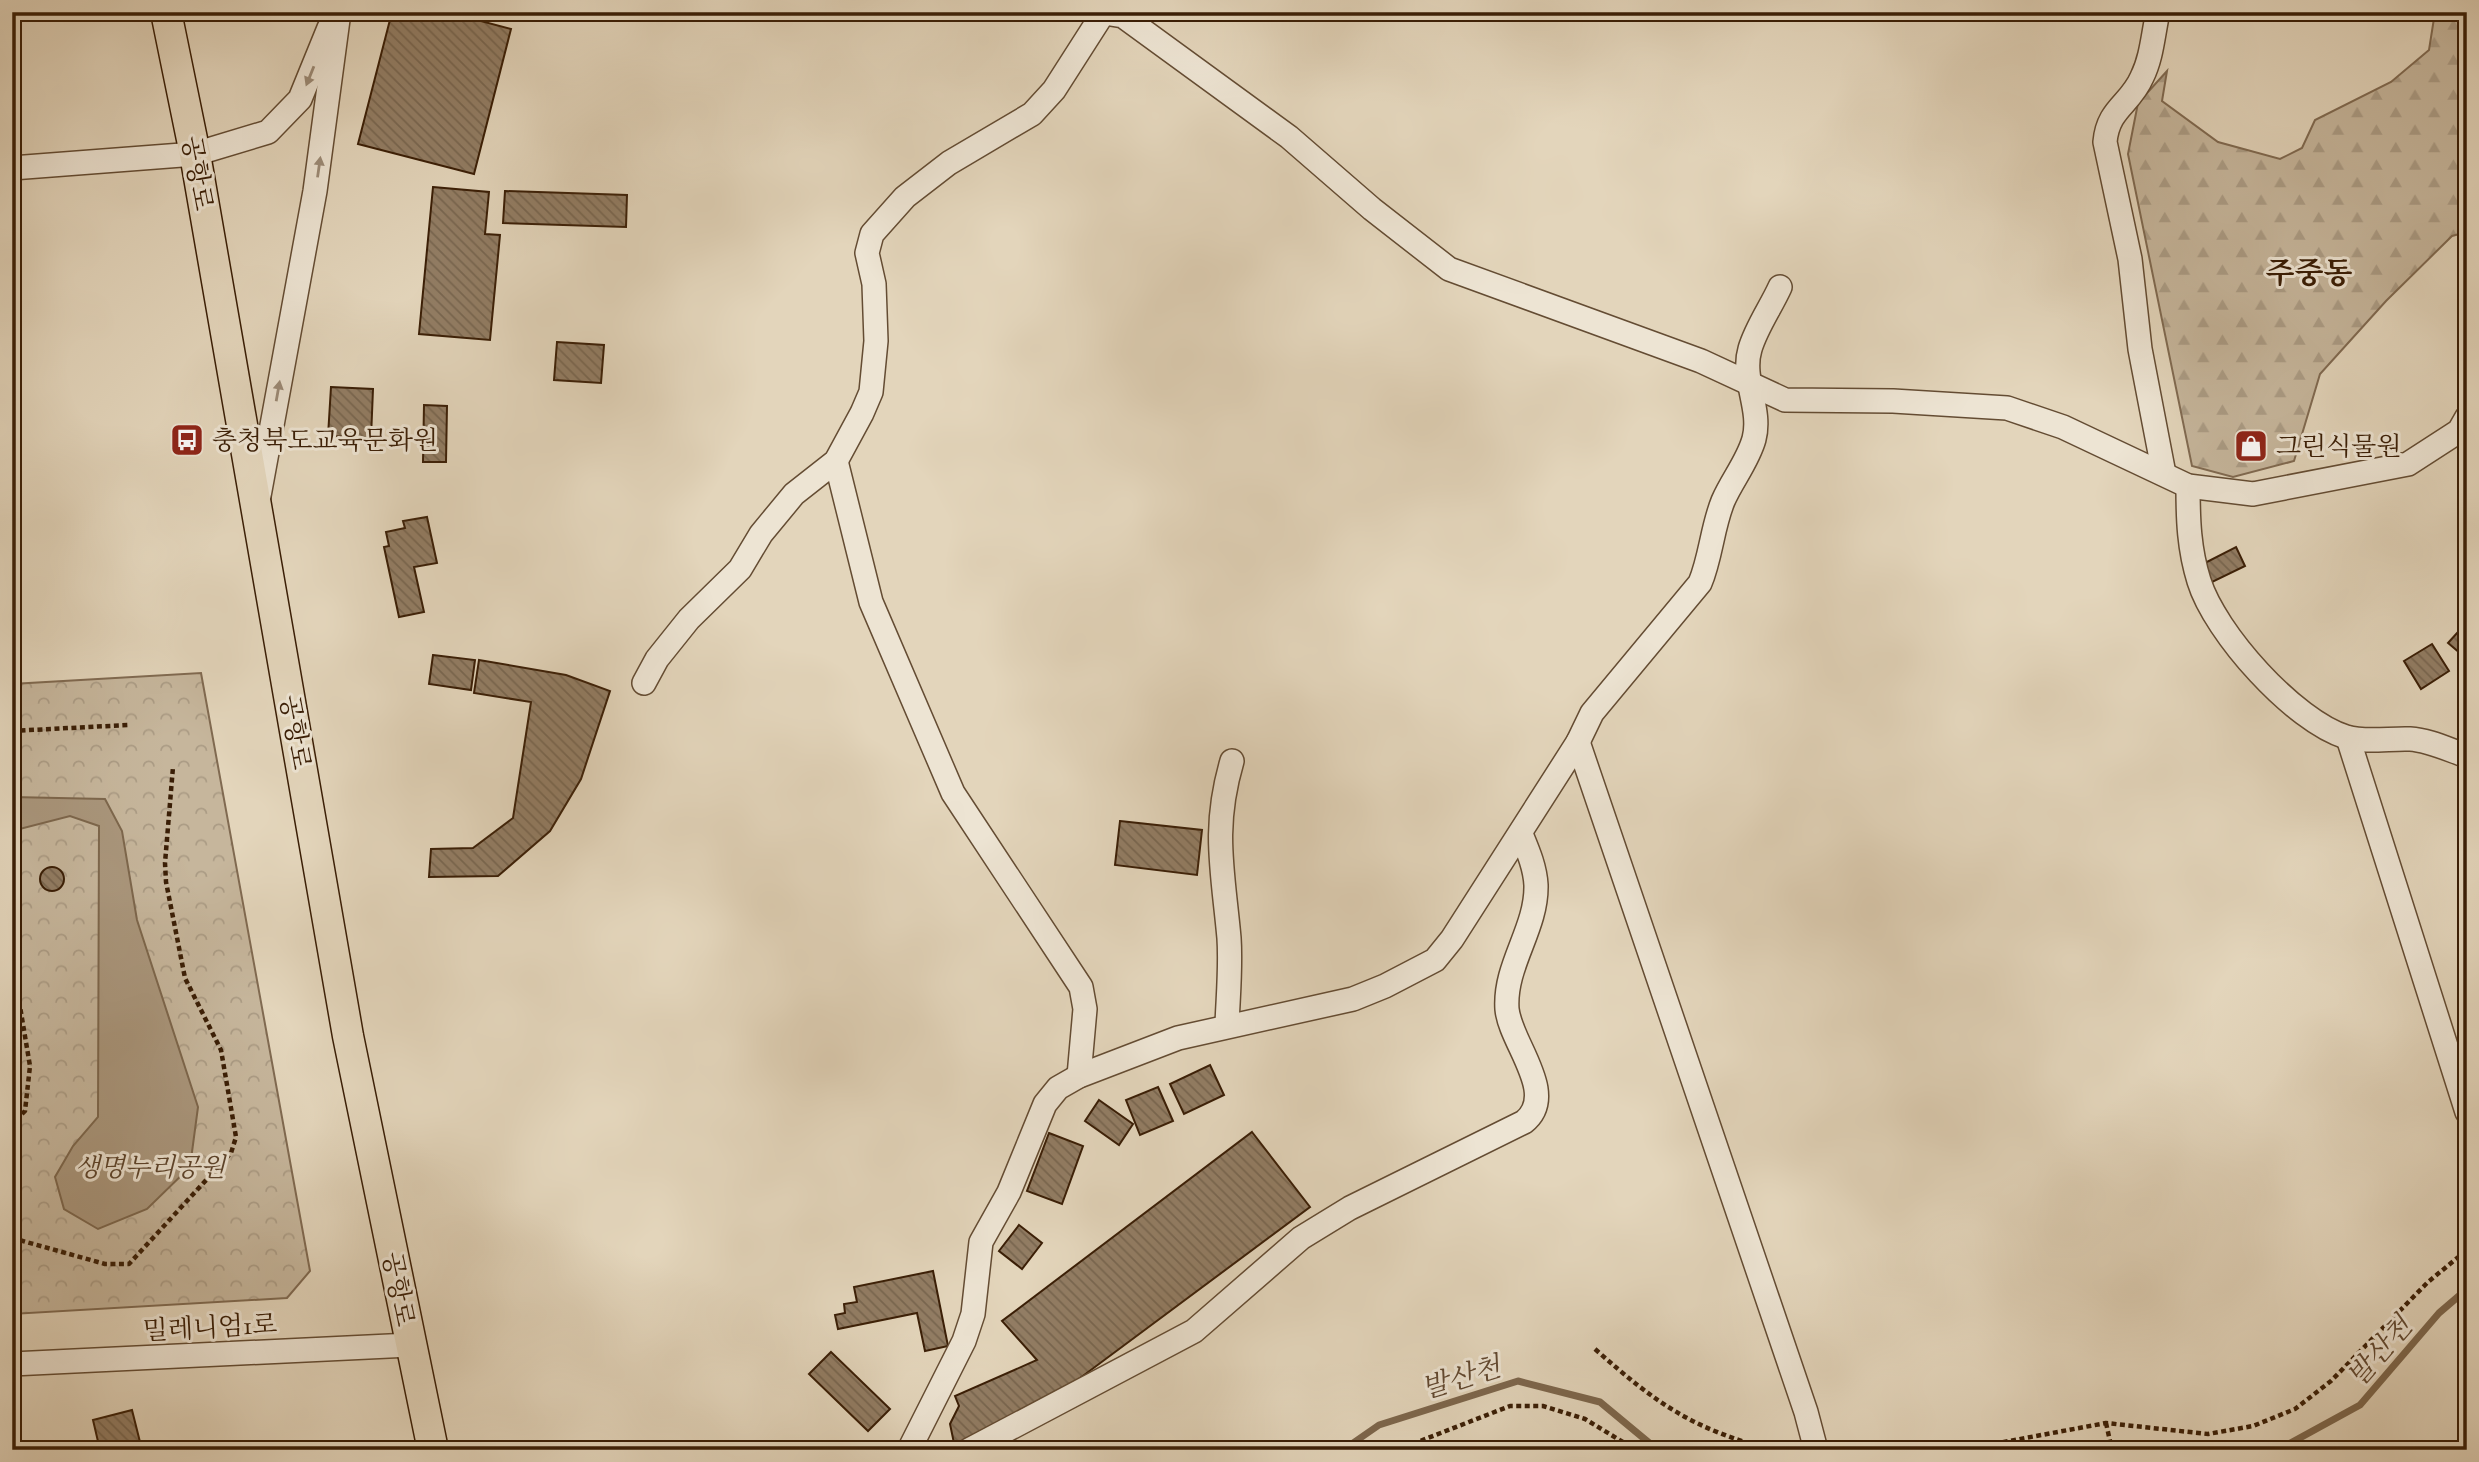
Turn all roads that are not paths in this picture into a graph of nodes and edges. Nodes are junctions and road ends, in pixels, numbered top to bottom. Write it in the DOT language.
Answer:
graph roads {
  1 [pos="166,12"];
  2 [pos="337,12"];
  3 [pos="2158,12"];
  4 [pos="1111,14"];
  5 [pos="195,154"];
  6 [pos="12,168"];
  7 [pos="1780,286"];
  8 [pos="1749,386"];
  9 [pos="2467,417"];
  10 [pos="836,461"];
  11 [pos="2164,474"];
  12 [pos="2188,486"];
  13 [pos="257,506"];
  14 [pos="644,683"];
  15 [pos="2348,738"];
  16 [pos="1578,742"];
  17 [pos="2467,756"];
  18 [pos="1232,761"];
  19 [pos="1521,834"];
  20 [pos="1227,1025"];
  21 [pos="1079,1076"];
  22 [pos="2467,1112"];
  23 [pos="410,1345"];
  24 [pos="12,1364"];
  25 [pos="433,1450"];
  26 [pos="909,1450"];
  27 [pos="969,1450"];
  28 [pos="1816,1450"];
  1 -- 5 [label="main road, 공항로"];
  2 -- 5 [label="street, one-way"];
  13 -- 2 [label="street, one-way"];
  3 -- 11 [label="street"];
  4 -- 8 [label="street"];
  4 -- 10 [label="street"];
  5 -- 6 [label="street"];
  5 -- 13 [label="main road, 공항로"];
  7 -- 8 [label="street"];
  8 -- 11 [label="street"];
  8 -- 16 [label="street"];
  9 -- 12 [label="street"];
  10 -- 14 [label="street"];
  10 -- 21 [label="street"];
  11 -- 12 [label="street"];
  12 -- 15 [label="street"];
  13 -- 23 [label="main road, 공항로"];
  15 -- 17 [label="street"];
  15 -- 22 [label="street"];
  16 -- 19 [label="street"];
  16 -- 28 [label="street"];
  18 -- 20 [label="street"];
  19 -- 20 [label="street"];
  19 -- 27 [label="street"];
  20 -- 21 [label="street"];
  21 -- 26 [label="street"];
  23 -- 24 [label="street, 밀레니엄1로"];
  23 -- 25 [label="main road, 공항로"];
}
